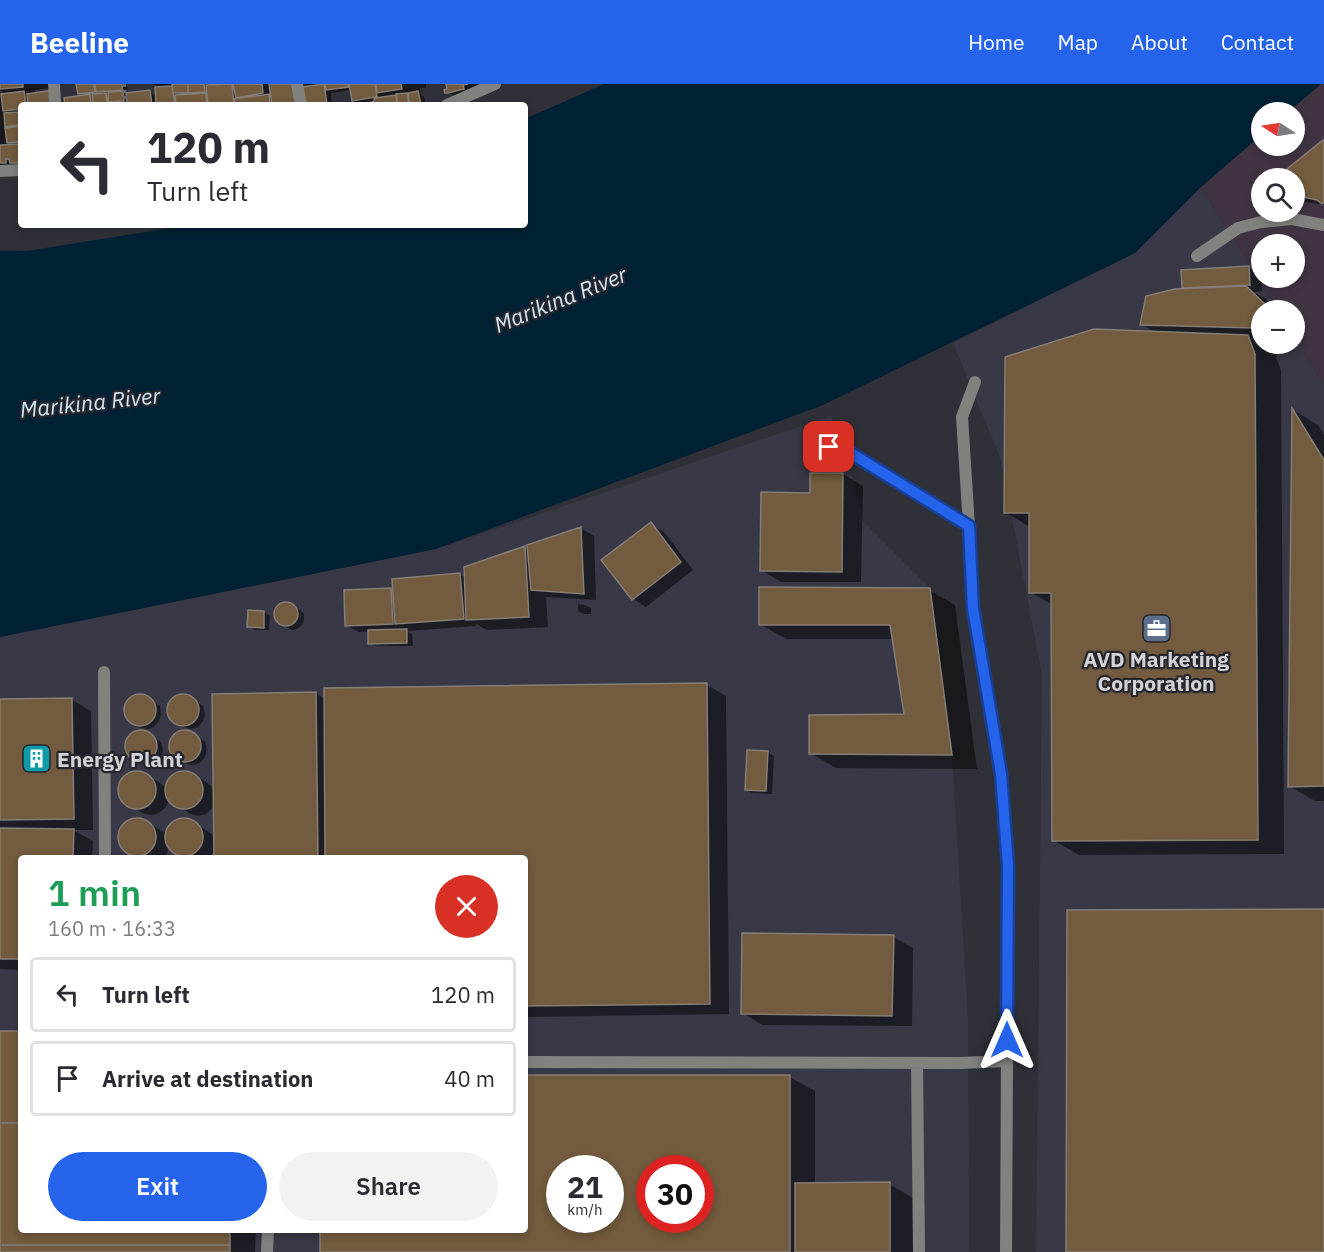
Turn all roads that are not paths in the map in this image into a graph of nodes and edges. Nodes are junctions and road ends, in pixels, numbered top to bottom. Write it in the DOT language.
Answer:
graph roads {
  1 [pos="54,84"];
  2 [pos="297,84"];
  3 [pos="495,84"];
  4 [pos="55,102"];
  5 [pos="300,102"];
  6 [pos="454,102"];
  7 [pos="18,170"];
  8 [pos="0,171"];
  9 [pos="1324,225"];
  10 [pos="1197,256"];
  11 [pos="975,382"];
  12 [pos="829,447"];
  13 [pos="969,526"];
  14 [pos="104,672"];
  15 [pos="105,855"];
  16 [pos="1007,1061"];
  17 [pos="528,1062"];
  18 [pos="917,1063"];
  19 [pos="267,1233"];
  20 [pos="267,1252"];
  21 [pos="919,1252"];
  22 [pos="1006,1252"];
  1 -- 4 [label="street"];
  2 -- 5 [label="street"];
  3 -- 6 [label="street"];
  7 -- 8 [label="street"];
  9 -- 10 [label="street"];
  11 -- 13 [label="street"];
  12 -- 13 [label="street"];
  13 -- 16 [label="street"];
  14 -- 15 [label="street"];
  16 -- 18 [label="street"];
  16 -- 22 [label="street"];
  17 -- 18 [label="street"];
  18 -- 21 [label="street"];
  19 -- 20 [label="street"];
}
